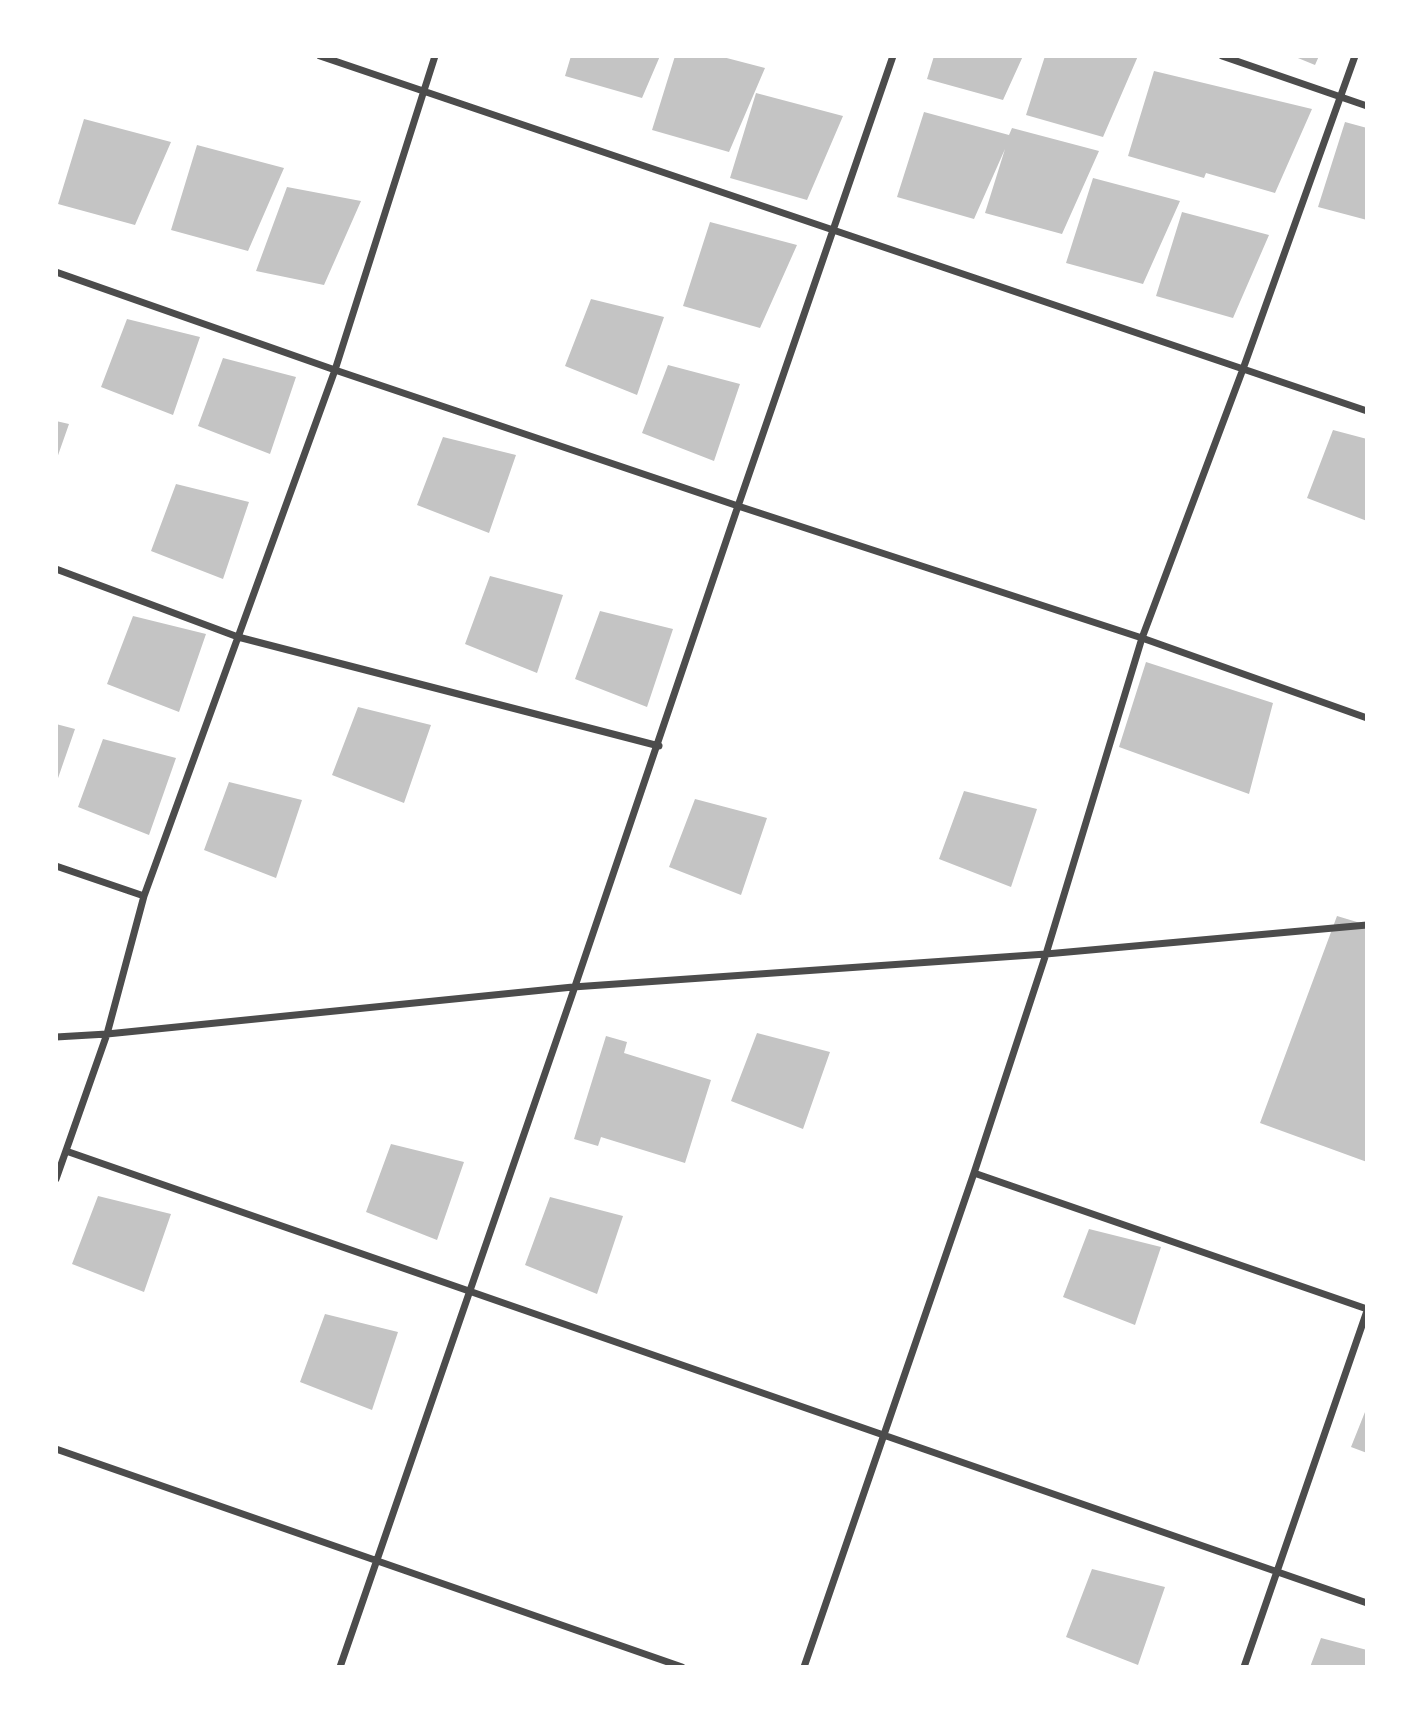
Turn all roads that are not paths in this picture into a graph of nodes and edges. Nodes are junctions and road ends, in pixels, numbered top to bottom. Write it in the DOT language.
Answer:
graph roads {
  1 [pos="320,56"];
  2 [pos="435,56"];
  3 [pos="893,56"];
  4 [pos="1222,56"];
  5 [pos="1355,56"];
  6 [pos="423,92"];
  7 [pos="1342,97"];
  8 [pos="1367,106"];
  9 [pos="835,229"];
  10 [pos="56,272"];
  11 [pos="1243,369"];
  12 [pos="335,370"];
  13 [pos="1367,411"];
  14 [pos="738,506"];
  15 [pos="56,569"];
  16 [pos="238,637"];
  17 [pos="1142,638"];
  18 [pos="1367,718"];
  19 [pos="659,746"];
  20 [pos="56,866"];
  21 [pos="144,896"];
  22 [pos="1367,925"];
  23 [pos="1046,954"];
  24 [pos="573,988"];
  25 [pos="107,1034"];
  26 [pos="56,1037"];
  27 [pos="66,1151"];
  28 [pos="974,1173"];
  29 [pos="56,1179"];
  30 [pos="470,1291"];
  31 [pos="1367,1310"];
  32 [pos="884,1436"];
  33 [pos="56,1449"];
  34 [pos="377,1561"];
  35 [pos="1277,1572"];
  36 [pos="1367,1604"];
  37 [pos="341,1667"];
  38 [pos="682,1667"];
  39 [pos="804,1667"];
  40 [pos="1244,1667"];
  1 -- 6 [label="street"];
  2 -- 6 [label="street"];
  3 -- 9 [label="street"];
  4 -- 7 [label="street"];
  5 -- 7 [label="street"];
  6 -- 9 [label="street"];
  6 -- 12 [label="street"];
  7 -- 8 [label="street"];
  7 -- 11 [label="street"];
  9 -- 11 [label="street"];
  9 -- 14 [label="street"];
  10 -- 12 [label="street"];
  11 -- 13 [label="street"];
  11 -- 17 [label="street"];
  12 -- 14 [label="street"];
  12 -- 16 [label="street"];
  14 -- 17 [label="street"];
  14 -- 19 [label="street"];
  15 -- 16 [label="street"];
  16 -- 19 [label="street"];
  16 -- 21 [label="street"];
  17 -- 18 [label="street"];
  17 -- 23 [label="street"];
  19 -- 24 [label="street"];
  20 -- 21 [label="street"];
  21 -- 25 [label="street"];
  22 -- 23 [label="street"];
  23 -- 24 [label="street"];
  23 -- 28 [label="street"];
  24 -- 25 [label="street"];
  24 -- 30 [label="street"];
  25 -- 26 [label="street"];
  25 -- 27 [label="street"];
  27 -- 29 [label="street"];
  27 -- 30 [label="street"];
  28 -- 31 [label="street"];
  28 -- 32 [label="street"];
  30 -- 32 [label="street"];
  30 -- 34 [label="street"];
  31 -- 35 [label="street"];
  32 -- 35 [label="street"];
  32 -- 39 [label="street"];
  33 -- 34 [label="street"];
  34 -- 37 [label="street"];
  34 -- 38 [label="street"];
  35 -- 36 [label="street"];
  35 -- 40 [label="street"];
}
